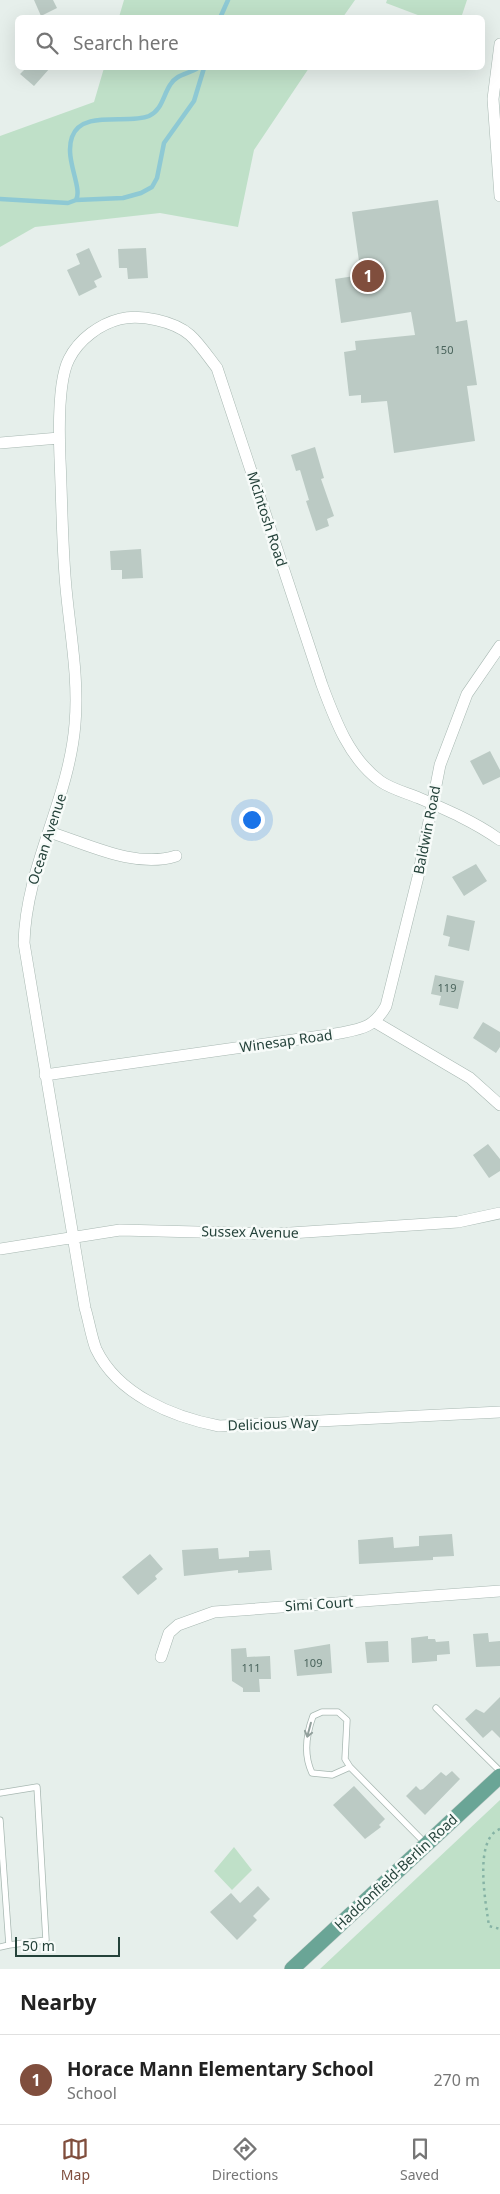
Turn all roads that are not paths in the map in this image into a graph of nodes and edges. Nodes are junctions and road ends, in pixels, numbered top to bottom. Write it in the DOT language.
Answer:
graph roads {
  1 [pos="500,44"];
  2 [pos="500,196"];
  3 [pos="59,438"];
  4 [pos="0,443"];
  5 [pos="500,646"];
  6 [pos="432,804"];
  7 [pos="49,832"];
  8 [pos="500,840"];
  9 [pos="176,856"];
  10 [pos="375,1022"];
  11 [pos="45,1075"];
  12 [pos="500,1104"];
  13 [pos="500,1213"];
  14 [pos="73,1238"];
  15 [pos="0,1249"];
  16 [pos="500,1412"];
  17 [pos="500,1591"];
  18 [pos="161,1658"];
  19 [pos="436,1708"];
  20 [pos="350,1767"];
  21 [pos="500,1771"];
  22 [pos="500,1776"];
  23 [pos="0,1793"];
  24 [pos="0,1820"];
  25 [pos="426,1844"];
  26 [pos="9,1945"];
  27 [pos="0,1947"];
  28 [pos="292,1969"];
  1 -- 2 [label="street"];
  3 -- 4 [label="street"];
  3 -- 6 [label="street, McIntosh Road"];
  3 -- 7 [label="street, Ocean Avenue"];
  5 -- 6 [label="street, Baldwin Road"];
  6 -- 8 [label="street, McIntosh Road"];
  6 -- 10 [label="street, Baldwin Road"];
  7 -- 9 [label="street"];
  7 -- 11 [label="street, Ocean Avenue"];
  10 -- 11 [label="street, Winesap Road"];
  10 -- 12 [label="street"];
  11 -- 14 [label="street, Ocean Avenue"];
  13 -- 14 [label="street, Sussex Avenue"];
  14 -- 15 [label="street, Sussex Avenue"];
  14 -- 16 [label="street, Delicious Way"];
  17 -- 18 [label="street, Simi Court"];
  19 -- 21 [label="lane"];
  20 -- 20 [label="lane, one-way"];
  20 -- 25 [label="lane"];
  22 -- 25 [label="main road, Haddonfield-Berlin Road"];
  23 -- 26 [label="lane"];
  24 -- 26 [label="lane"];
  25 -- 28 [label="main road, Haddonfield-Berlin Road"];
  26 -- 27 [label="lane"];
}
